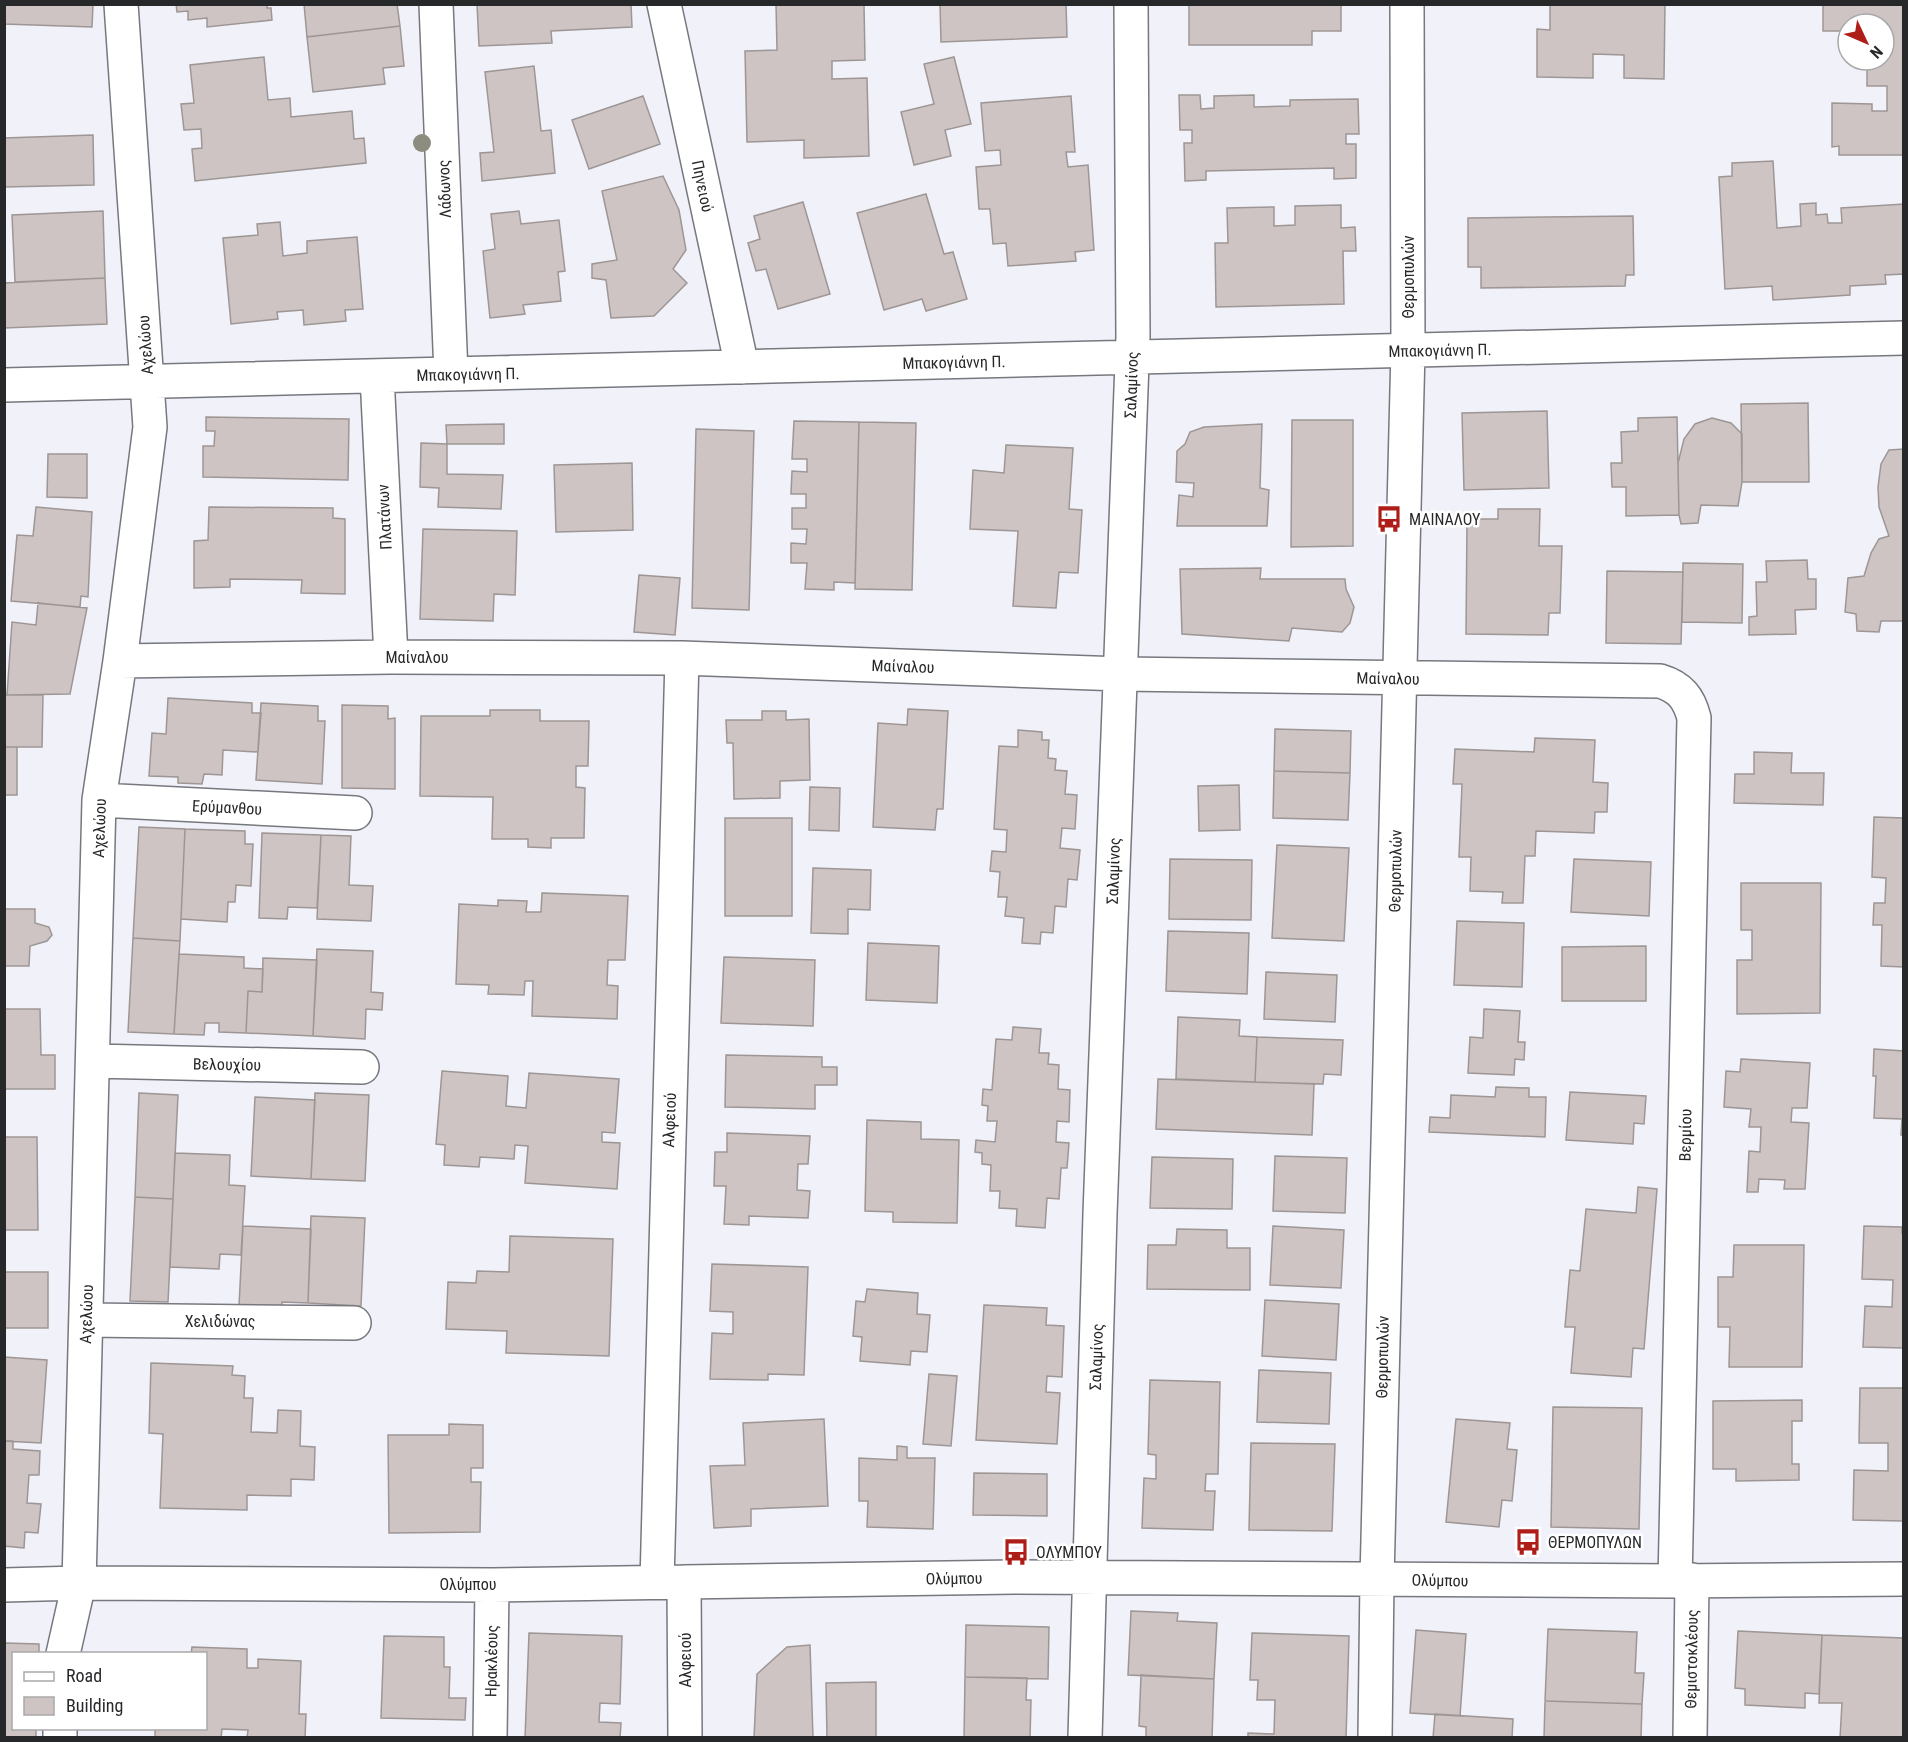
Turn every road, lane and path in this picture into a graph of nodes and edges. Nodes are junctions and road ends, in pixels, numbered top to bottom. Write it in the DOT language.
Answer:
graph roads {
  1 [pos="121,4"];
  2 [pos="436,4"];
  3 [pos="664,4"];
  4 [pos="1131,4"];
  5 [pos="1407,4"];
  6 [pos="1904,338"];
  7 [pos="1408,350"];
  8 [pos="1132,357"];
  9 [pos="742,367"];
  10 [pos="451,374"];
  11 [pos="377,376"];
  12 [pos="147,382"];
  13 [pos="4,386"];
  14 [pos="391,657"];
  15 [pos="682,658"];
  16 [pos="120,661"];
  17 [pos="1121,674"];
  18 [pos="1399,678"];
  19 [pos="1682,692"];
  20 [pos="99,800"];
  21 [pos="355,813"];
  22 [pos="93,1061"];
  23 [pos="362,1067"];
  24 [pos="86,1320"];
  25 [pos="354,1323"];
  26 [pos="1090,1578"];
  27 [pos="1377,1579"];
  28 [pos="1904,1579"];
  29 [pos="1684,1581"];
  30 [pos="670,1582"];
  31 [pos="79,1583"];
  32 [pos="492,1584"];
  33 [pos="4,1585"];
  34 [pos="63,1652"];
  35 [pos="490,1737"];
  36 [pos="685,1737"];
  37 [pos="1085,1737"];
  38 [pos="1375,1737"];
  39 [pos="1690,1737"];
  1 -- 12 [label="street, Αχελώου"];
  2 -- 10 [label="street, Λάδωνος"];
  3 -- 9 [label="street, Πηνειού"];
  4 -- 8 [label="street, Σαλαμίνος"];
  5 -- 7 [label="street, Θερμοπυλών"];
  6 -- 7 [label="street, Μπακογιάννη Π."];
  7 -- 8 [label="street, Μπακογιάννη Π."];
  7 -- 18 [label="street, Θερμοπυλών"];
  8 -- 9 [label="street, Μπακογιάννη Π."];
  8 -- 17 [label="street, Σαλαμίνος"];
  9 -- 10 [label="street, Μπακογιάννη Π."];
  10 -- 11 [label="street, Μπακογιάννη Π."];
  11 -- 12 [label="street, Μπακογιάννη Π."];
  11 -- 14 [label="street, Πλατάνων"];
  12 -- 13 [label="street, Μπακογιάννη Π."];
  12 -- 16 [label="street, Αχελώου"];
  14 -- 15 [label="street, Μαίναλου"];
  14 -- 16 [label="street, Μαίναλου"];
  15 -- 17 [label="street, Μαίναλου"];
  15 -- 30 [label="street, Αλφειού"];
  16 -- 20 [label="street, Αχελώου"];
  17 -- 18 [label="street, Μαίναλου"];
  17 -- 26 [label="street, Σαλαμίνος"];
  18 -- 19 [label="street, Μαίναλου"];
  18 -- 27 [label="street, Θερμοπυλών"];
  19 -- 29 [label="street, Βερμίου"];
  20 -- 21 [label="street, Ερύμανθου"];
  20 -- 22 [label="street, Αχελώου"];
  22 -- 23 [label="street, Βελουχίου"];
  22 -- 24 [label="street, Αχελώου"];
  24 -- 25 [label="street, Χελιδώνας"];
  24 -- 31 [label="street, Αχελώου"];
  26 -- 27 [label="street, Ολύμπου"];
  26 -- 30 [label="street, Ολύμπου"];
  26 -- 37 [label="street, Σαλαμίνος"];
  27 -- 29 [label="street, Ολύμπου"];
  27 -- 38 [label="street, Θερμοπυλών"];
  28 -- 29 [label="street, Ολύμπου"];
  29 -- 39 [label="street, Θεμιστοκλέους"];
  30 -- 32 [label="street, Ολύμπου"];
  30 -- 36 [label="street, Αλφειού"];
  31 -- 32 [label="street, Ολύμπου"];
  31 -- 33 [label="street, Ολύμπου"];
  31 -- 34 [label="street, Αχελώου"];
  32 -- 35 [label="street, Ηρακλέους"];
}
